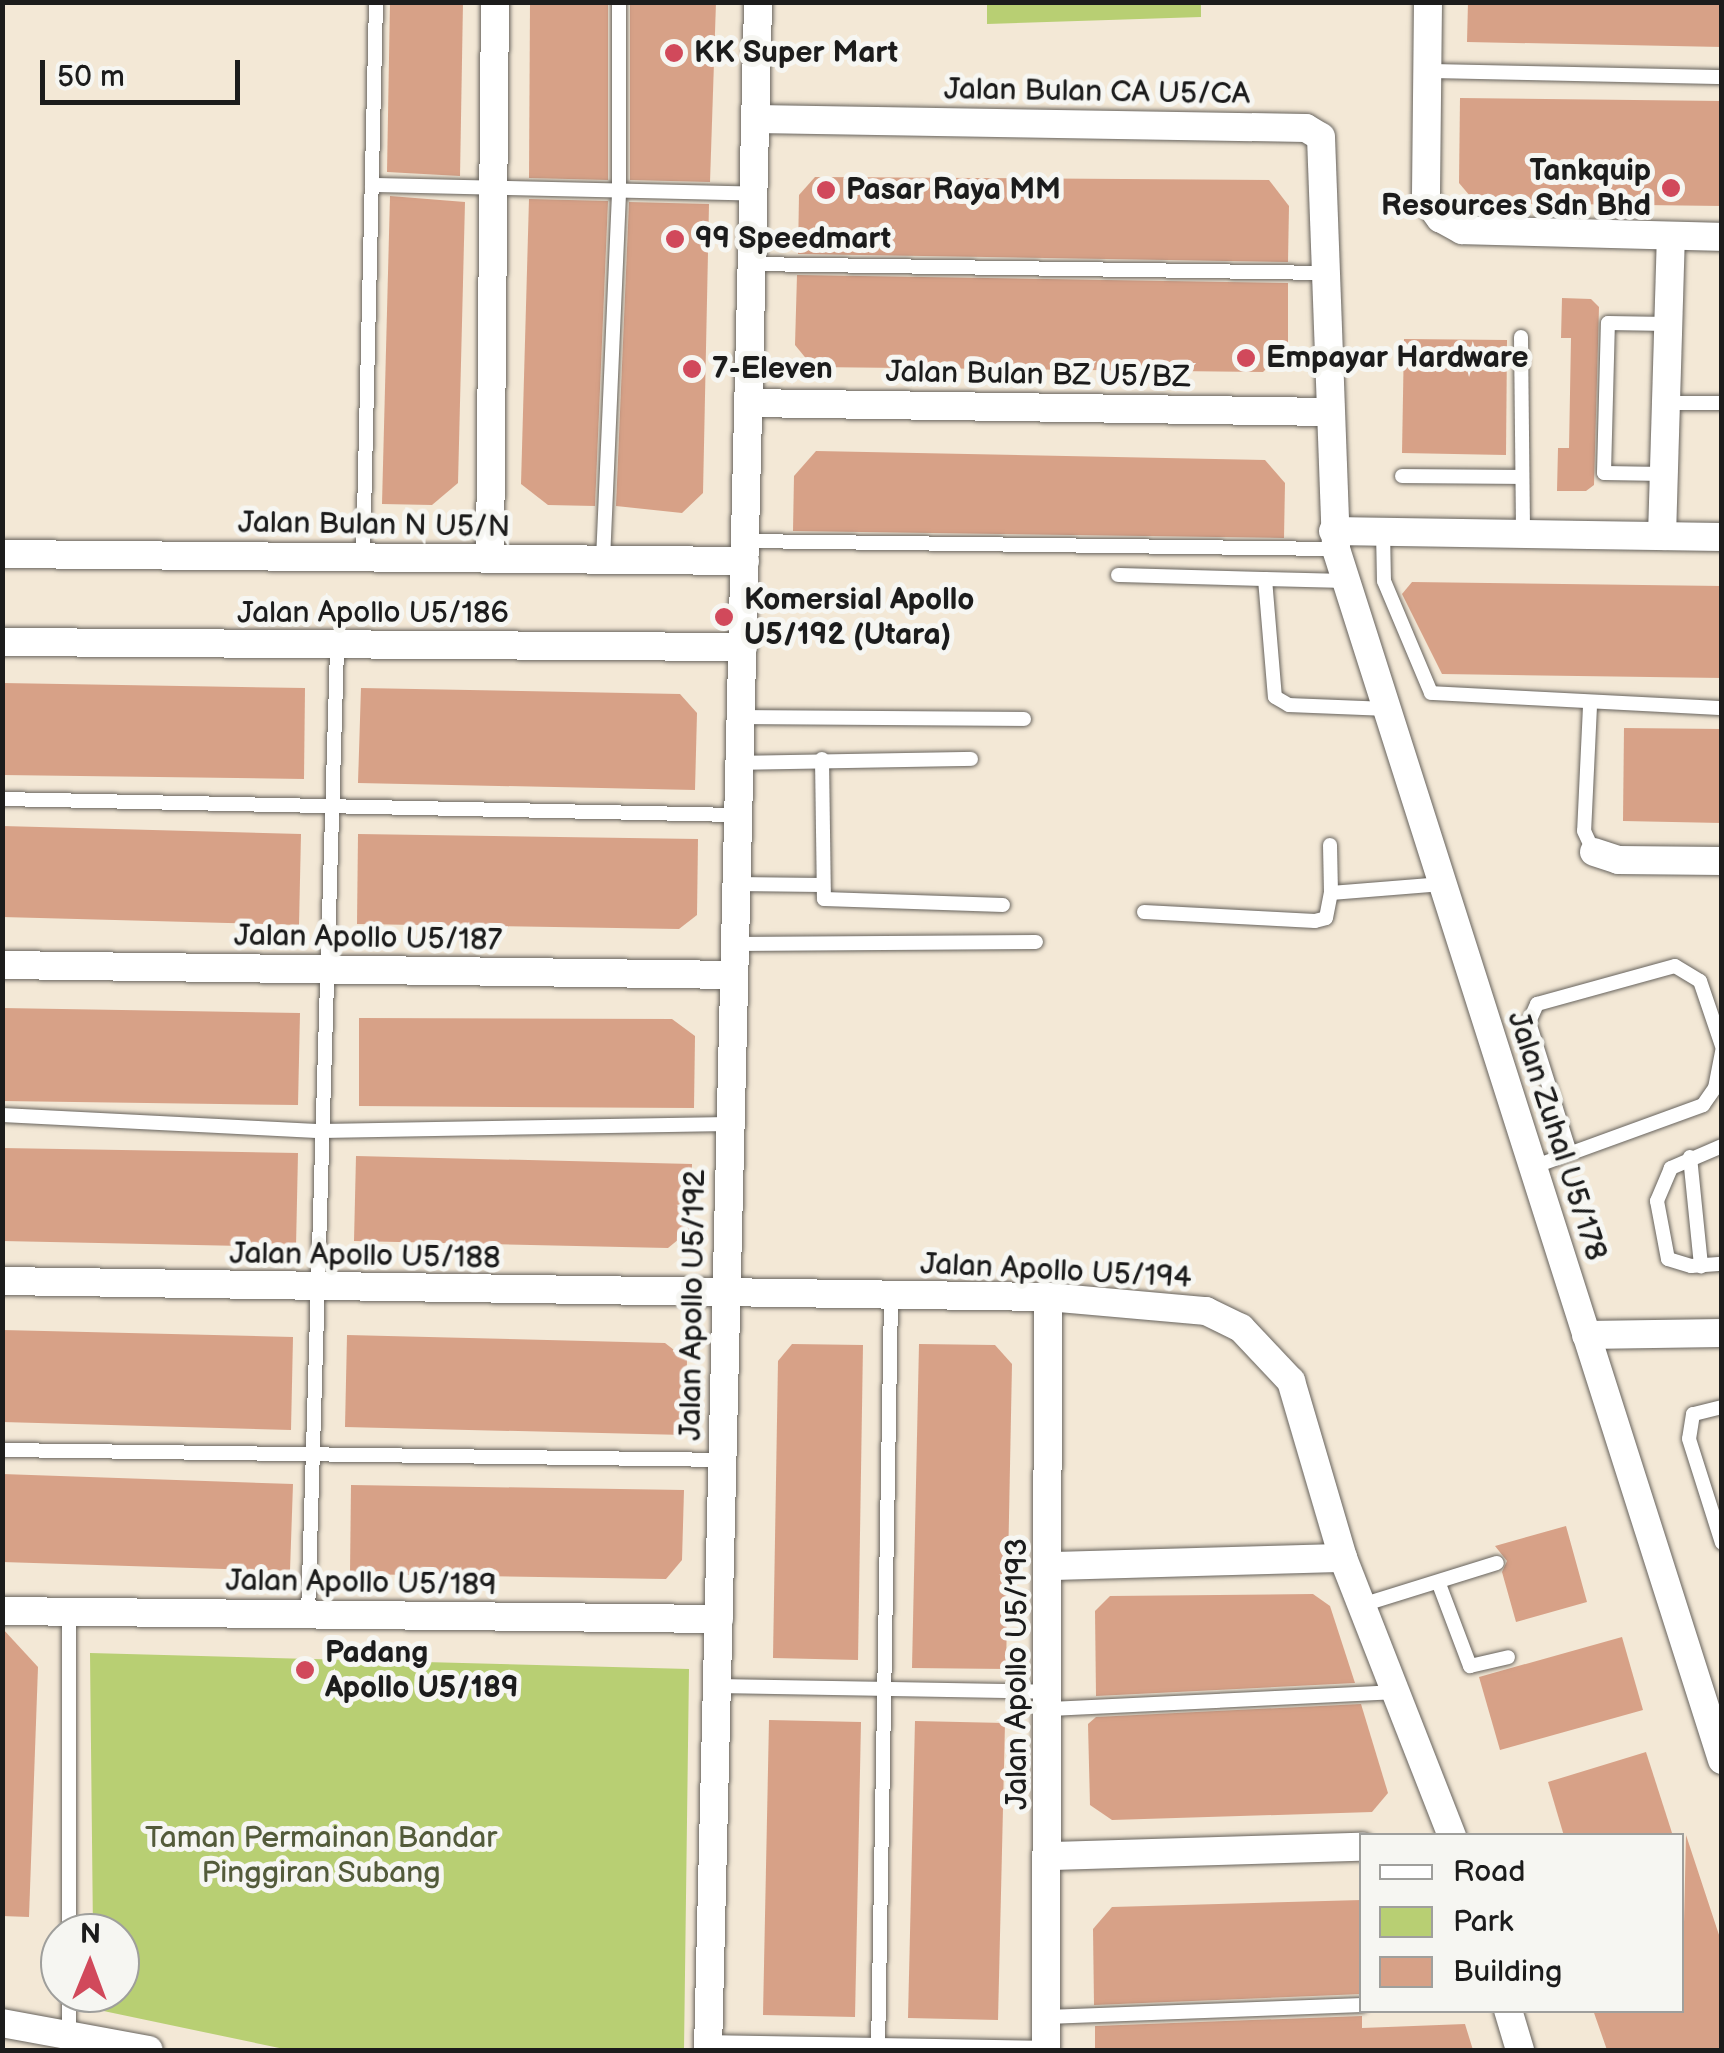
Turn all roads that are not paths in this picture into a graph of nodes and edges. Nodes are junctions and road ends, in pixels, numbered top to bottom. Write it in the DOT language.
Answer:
graph roads {
  1 [pos="376,2"];
  2 [pos="495,2"];
  3 [pos="619,2"];
  4 [pos="758,2"];
  5 [pos="1428,2"];
  6 [pos="1427,71"];
  7 [pos="1722,77"];
  8 [pos="756,119"];
  9 [pos="1314,134"];
  10 [pos="372,186"];
  11 [pos="493,188"];
  12 [pos="619,192"];
  13 [pos="754,194"];
  14 [pos="1670,236"];
  15 [pos="1722,237"];
  16 [pos="752,264"];
  17 [pos="1326,273"];
  18 [pos="1668,324"];
  19 [pos="1521,337"];
  20 [pos="1666,403"];
  21 [pos="1722,403"];
  22 [pos="749,404"];
  23 [pos="1326,412"];
  24 [pos="1664,474"];
  25 [pos="1402,476"];
  26 [pos="1522,477"];
  27 [pos="1383,530"];
  28 [pos="1523,533"];
  29 [pos="1662,536"];
  30 [pos="1722,537"];
  31 [pos="1335,540"];
  32 [pos="745,551"];
  33 [pos="2,554"];
  34 [pos="363,558"];
  35 [pos="490,559"];
  36 [pos="603,560"];
  37 [pos="1118,575"];
  38 [pos="1265,579"];
  39 [pos="1346,581"];
  40 [pos="2,642"];
  41 [pos="338,646"];
  42 [pos="743,648"];
  43 [pos="1590,706"];
  44 [pos="1722,708"];
  45 [pos="1387,709"];
  46 [pos="740,717"];
  47 [pos="1024,719"];
  48 [pos="972,758"];
  49 [pos="822,759"];
  50 [pos="739,763"];
  51 [pos="2,799"];
  52 [pos="331,804"];
  53 [pos="738,815"];
  54 [pos="1330,844"];
  55 [pos="1594,852"];
  56 [pos="1722,861"];
  57 [pos="735,884"];
  58 [pos="1443,884"];
  59 [pos="821,885"];
  60 [pos="1330,892"];
  61 [pos="1004,905"];
  62 [pos="1144,912"];
  63 [pos="1036,942"];
  64 [pos="733,944"];
  65 [pos="2,965"];
  66 [pos="327,970"];
  67 [pos="732,975"];
  68 [pos="1722,1049"];
  69 [pos="2,1116"];
  70 [pos="730,1124"];
  71 [pos="322,1130"];
  72 [pos="1722,1146"];
  73 [pos="1570,1153"];
  74 [pos="1690,1156"];
  75 [pos="1532,1167"];
  76 [pos="1722,1264"];
  77 [pos="1701,1266"];
  78 [pos="2,1281"];
  79 [pos="318,1288"];
  80 [pos="727,1295"];
  81 [pos="891,1296"];
  82 [pos="1048,1298"];
  83 [pos="1722,1333"];
  84 [pos="1586,1334"];
  85 [pos="1722,1406"];
  86 [pos="2,1450"];
  87 [pos="312,1457"];
  88 [pos="723,1460"];
  89 [pos="1722,1543"];
  90 [pos="1343,1558"];
  91 [pos="1497,1563"];
  92 [pos="1050,1566"];
  93 [pos="1439,1584"];
  94 [pos="1364,1604"];
  95 [pos="2,1611"];
  96 [pos="70,1612"];
  97 [pos="308,1614"];
  98 [pos="719,1619"];
  99 [pos="1508,1657"];
  100 [pos="718,1686"];
  101 [pos="884,1688"];
  102 [pos="1400,1692"];
  103 [pos="1050,1701"];
  104 [pos="1722,1760"];
  105 [pos="1451,1833"];
  106 [pos="1359,1847"];
  107 [pos="1050,1856"];
  108 [pos="69,1913"];
  109 [pos="1359,2005"];
  110 [pos="69,2013"];
  111 [pos="1509,2013"];
  112 [pos="1047,2017"];
  113 [pos="2,2023"];
  114 [pos="69,2035"];
  115 [pos="708,2046"];
  116 [pos="878,2046"];
  117 [pos="1046,2049"];
  118 [pos="149,2050"];
  119 [pos="1520,2050"];
  1 -- 10 [label="lane"];
  2 -- 11 [label="street"];
  3 -- 12 [label="lane"];
  4 -- 8 [label="street, Jalan Apollo U5/192"];
  5 -- 6 [label="street"];
  6 -- 7 [label="lane"];
  6 -- 14 [label="street"];
  8 -- 9 [label="street, Jalan Bulan CA U5/CA"];
  8 -- 13 [label="street, Jalan Apollo U5/192"];
  9 -- 17 [label="street, Jalan Zuhal U5/178"];
  10 -- 11 [label="lane"];
  10 -- 34 [label="lane"];
  11 -- 12 [label="lane"];
  11 -- 35 [label="street"];
  12 -- 13 [label="lane"];
  12 -- 36 [label="lane"];
  13 -- 16 [label="street, Jalan Apollo U5/192"];
  14 -- 15 [label="street"];
  14 -- 18 [label="street"];
  16 -- 17 [label="lane"];
  16 -- 22 [label="street, Jalan Apollo U5/192"];
  17 -- 23 [label="street, Jalan Zuhal U5/178"];
  18 -- 20 [label="street"];
  18 -- 24 [label="lane"];
  19 -- 26 [label="lane"];
  20 -- 21 [label="lane"];
  20 -- 24 [label="street"];
  22 -- 23 [label="street, Jalan Bulan BZ U5/BZ"];
  22 -- 32 [label="street, Jalan Apollo U5/192"];
  23 -- 31 [label="street, Jalan Zuhal U5/178"];
  24 -- 29 [label="street"];
  25 -- 26 [label="lane"];
  26 -- 28 [label="lane"];
  27 -- 28 [label="street"];
  27 -- 31 [label="street"];
  27 -- 43 [label="lane"];
  28 -- 29 [label="street"];
  29 -- 30 [label="street"];
  31 -- 32 [label="lane"];
  31 -- 39 [label="street, Jalan Zuhal U5/178"];
  32 -- 36 [label="street, Jalan Bulan N U5/N"];
  32 -- 42 [label="street, Jalan Apollo U5/192"];
  33 -- 34 [label="street, Jalan Bulan N U5/N"];
  34 -- 35 [label="street, Jalan Bulan N U5/N"];
  35 -- 36 [label="street, Jalan Bulan N U5/N"];
  37 -- 38 [label="lane"];
  38 -- 39 [label="lane"];
  38 -- 45 [label="lane"];
  39 -- 45 [label="street, Jalan Zuhal U5/178"];
  40 -- 41 [label="street, Jalan Apollo U5/186"];
  41 -- 42 [label="street, Jalan Apollo U5/186"];
  41 -- 52 [label="lane"];
  42 -- 46 [label="street, Jalan Apollo U5/192"];
  43 -- 44 [label="lane"];
  43 -- 55 [label="lane"];
  45 -- 58 [label="street, Jalan Zuhal U5/178"];
  46 -- 47 [label="lane"];
  46 -- 50 [label="street, Jalan Apollo U5/192"];
  48 -- 49 [label="lane"];
  49 -- 50 [label="lane"];
  49 -- 59 [label="lane"];
  50 -- 53 [label="street, Jalan Apollo U5/192"];
  51 -- 52 [label="lane"];
  52 -- 53 [label="lane"];
  52 -- 66 [label="lane"];
  53 -- 57 [label="street, Jalan Apollo U5/192"];
  54 -- 60 [label="lane"];
  55 -- 56 [label="street"];
  57 -- 59 [label="lane"];
  57 -- 64 [label="street, Jalan Apollo U5/192"];
  58 -- 60 [label="lane"];
  58 -- 75 [label="street, Jalan Zuhal U5/178"];
  59 -- 61 [label="lane"];
  60 -- 62 [label="lane"];
  63 -- 64 [label="lane"];
  64 -- 67 [label="street, Jalan Apollo U5/192"];
  65 -- 66 [label="street, Jalan Apollo U5/187"];
  66 -- 67 [label="street, Jalan Apollo U5/187"];
  66 -- 71 [label="lane"];
  67 -- 70 [label="street, Jalan Apollo U5/192"];
  68 -- 73 [label="lane"];
  68 -- 73 [label="lane"];
  69 -- 71 [label="lane"];
  70 -- 71 [label="lane"];
  70 -- 80 [label="street, Jalan Apollo U5/192"];
  71 -- 79 [label="lane"];
  72 -- 74 [label="lane"];
  73 -- 75 [label="lane"];
  74 -- 77 [label="lane"];
  74 -- 77 [label="lane"];
  75 -- 84 [label="street, Jalan Zuhal U5/178"];
  76 -- 77 [label="lane"];
  78 -- 79 [label="street, Jalan Apollo U5/188"];
  79 -- 80 [label="street, Jalan Apollo U5/188"];
  79 -- 87 [label="lane"];
  80 -- 81 [label="street, Jalan Apollo U5/194"];
  80 -- 88 [label="street, Jalan Apollo U5/192"];
  81 -- 82 [label="street, Jalan Apollo U5/194"];
  81 -- 101 [label="lane"];
  82 -- 90 [label="street, Jalan Apollo U5/194"];
  82 -- 92 [label="street, Jalan Apollo U5/193"];
  83 -- 84 [label="street"];
  84 -- 104 [label="street, Jalan Zuhal U5/178"];
  85 -- 89 [label="lane"];
  86 -- 87 [label="lane"];
  87 -- 88 [label="lane"];
  87 -- 97 [label="lane"];
  88 -- 98 [label="street, Jalan Apollo U5/192"];
  90 -- 92 [label="street"];
  90 -- 94 [label="street, Jalan Apollo U5/194"];
  91 -- 93 [label="lane"];
  92 -- 103 [label="street, Jalan Apollo U5/193"];
  93 -- 94 [label="lane"];
  93 -- 99 [label="lane"];
  94 -- 102 [label="street, Jalan Apollo U5/194"];
  95 -- 96 [label="street, Jalan Apollo U5/189"];
  96 -- 97 [label="street, Jalan Apollo U5/189"];
  96 -- 108 [label="lane"];
  97 -- 98 [label="street, Jalan Apollo U5/189"];
  98 -- 100 [label="street, Jalan Apollo U5/192"];
  100 -- 101 [label="lane"];
  100 -- 115 [label="street, Jalan Apollo U5/192"];
  101 -- 103 [label="lane"];
  101 -- 116 [label="lane"];
  102 -- 103 [label="lane"];
  102 -- 105 [label="street, Jalan Apollo U5/194"];
  103 -- 107 [label="street, Jalan Apollo U5/193"];
  106 -- 107 [label="street"];
  107 -- 112 [label="street, Jalan Apollo U5/193"];
  109 -- 112 [label="lane"];
  110 -- 114 [label="lane"];
  111 -- 119 [label="street"];
  112 -- 117 [label="street, Jalan Apollo U5/193"];
  113 -- 114 [label="street"];
  114 -- 118 [label="street"];
  115 -- 116 [label="lane"];
  116 -- 117 [label="lane"];
}
